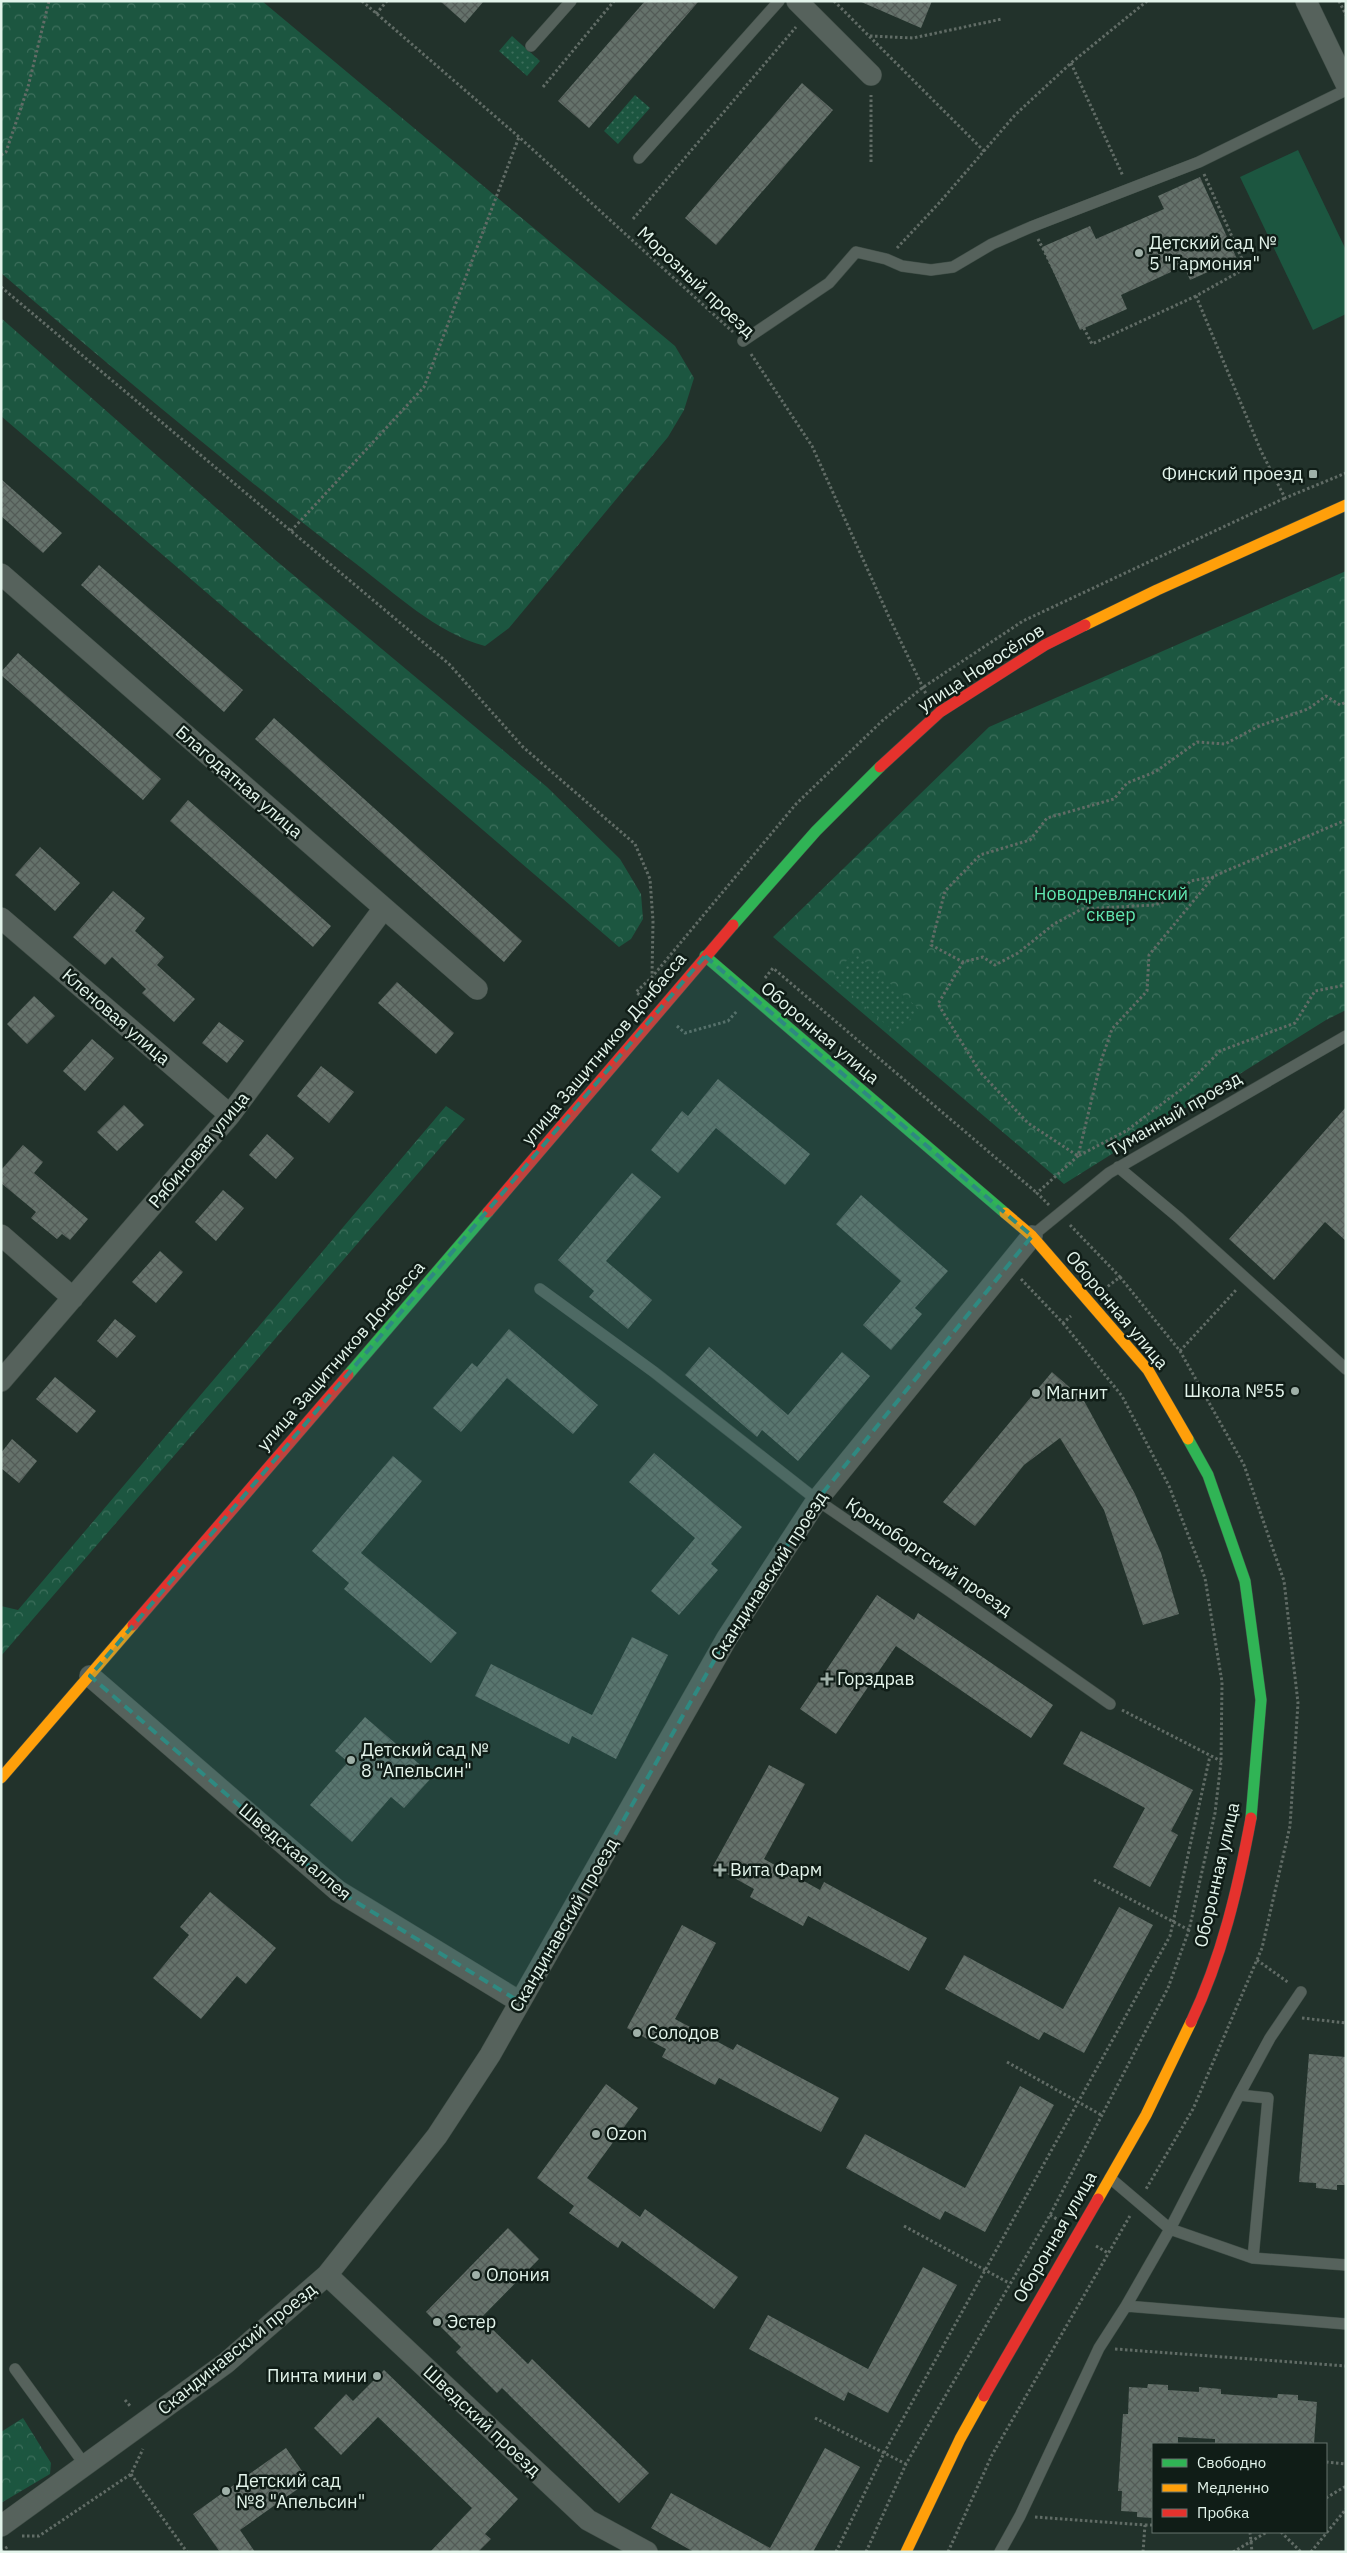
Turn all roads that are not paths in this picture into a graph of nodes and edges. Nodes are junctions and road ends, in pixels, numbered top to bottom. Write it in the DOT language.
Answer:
graph roads {
  1 [pos="571,1"];
  2 [pos="779,1"];
  3 [pos="1306,1"];
  4 [pos="803,7"];
  5 [pos="531,46"];
  6 [pos="871,75"];
  7 [pos="1346,84"];
  8 [pos="1346,90"];
  9 [pos="639,158"];
  10 [pos="743,341"];
  11 [pos="1346,505"];
  12 [pos="1,574"];
  13 [pos="384,908"];
  14 [pos="1,918"];
  15 [pos="705,956"];
  16 [pos="477,989"];
  17 [pos="1346,1036"];
  18 [pos="230,1115"];
  19 [pos="1118,1167"];
  20 [pos="1,1235"];
  21 [pos="1032,1236"];
  22 [pos="540,1289"];
  23 [pos="73,1298"];
  24 [pos="1346,1369"];
  25 [pos="1,1381"];
  26 [pos="817,1500"];
  27 [pos="90,1676"];
  28 [pos="1110,1704"];
  29 [pos="1,1778"];
  30 [pos="1301,1992"];
  31 [pos="520,2002"];
  32 [pos="1239,2095"];
  33 [pos="1110,2178"];
  34 [pos="1170,2229"];
  35 [pos="1253,2258"];
  36 [pos="1346,2265"];
  37 [pos="327,2276"];
  38 [pos="1126,2306"];
  39 [pos="1346,2324"];
  40 [pos="15,2369"];
  41 [pos="85,2465"];
  42 [pos="1,2526"];
  43 [pos="647,2552"];
  44 [pos="906,2552"];
  45 [pos="1000,2552"];
  1 -- 5 [label="lane"];
  2 -- 9 [label="lane"];
  3 -- 7 [label="street"];
  4 -- 6 [label="street"];
  8 -- 10 [label="lane"];
  11 -- 15 [label="street, улица Новосёлов"];
  12 -- 13 [label="street, Благодатная улица"];
  13 -- 16 [label="street, Благодатная улица"];
  13 -- 18 [label="street, Рябиновая улица"];
  14 -- 18 [label="street, Кленовая улица"];
  15 -- 21 [label="street, Оборонная улица"];
  15 -- 27 [label="street, улица Защитников Донбасса"];
  17 -- 19 [label="lane, Туманный проезд"];
  18 -- 23 [label="street, Рябиновая улица"];
  19 -- 21 [label="lane, Туманный проезд"];
  19 -- 24 [label="lane"];
  20 -- 23 [label="street"];
  21 -- 26 [label="street, Скандинавский проезд"];
  21 -- 33 [label="street, Оборонная улица"];
  22 -- 26 [label="lane, Кроноборгский проезд"];
  23 -- 25 [label="street, Рябиновая улица"];
  26 -- 28 [label="lane, Кроноборгский проезд"];
  26 -- 31 [label="street, Скандинавский проезд"];
  27 -- 29 [label="street, улица Защитников Донбасса"];
  27 -- 31 [label="street, Шведская аллея"];
  30 -- 32 [label="lane"];
  31 -- 37 [label="street, Скандинавский проезд"];
  32 -- 34 [label="lane"];
  32 -- 35 [label="lane"];
  33 -- 34 [label="lane"];
  33 -- 44 [label="street, Оборонная улица"];
  34 -- 35 [label="lane"];
  34 -- 38 [label="lane"];
  35 -- 36 [label="lane"];
  37 -- 41 [label="street, Скандинавский проезд"];
  37 -- 43 [label="street, Шведский проезд"];
  38 -- 39 [label="lane"];
  38 -- 45 [label="lane"];
  40 -- 41 [label="lane"];
  41 -- 42 [label="street, Скандинавский проезд"];
}
